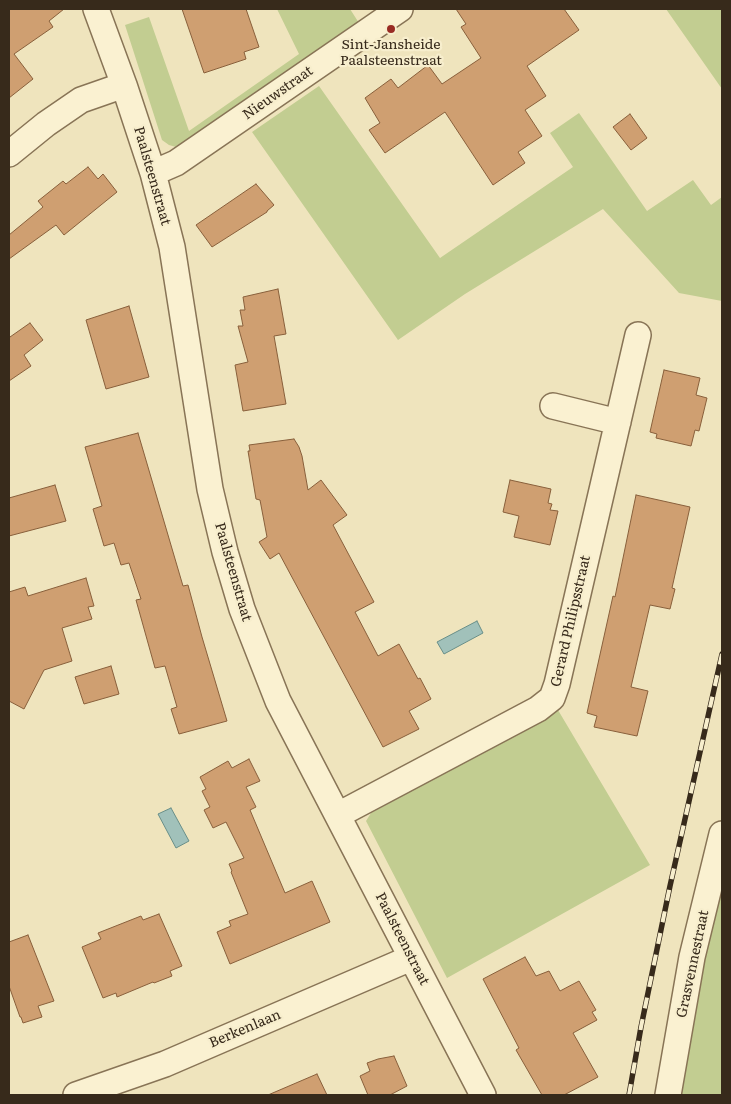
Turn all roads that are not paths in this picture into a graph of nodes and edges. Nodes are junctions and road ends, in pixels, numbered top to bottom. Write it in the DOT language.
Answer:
graph roads {
  1 [pos="96,9"];
  2 [pos="400,9"];
  3 [pos="124,85"];
  4 [pos="9,154"];
  5 [pos="153,173"];
  6 [pos="638,336"];
  7 [pos="553,406"];
  8 [pos="618,422"];
  9 [pos="338,815"];
  10 [pos="722,834"];
  11 [pos="412,958"];
  12 [pos="76,1095"];
  13 [pos="483,1095"];
  14 [pos="668,1095"];
  1 -- 3 [label="street, Paalsteenstraat"];
  2 -- 5 [label="street, Nieuwstraat"];
  3 -- 4 [label="street"];
  3 -- 5 [label="street, Paalsteenstraat"];
  5 -- 9 [label="street, Paalsteenstraat"];
  6 -- 8 [label="street, Gerard Philipsstraat"];
  7 -- 8 [label="street"];
  8 -- 9 [label="street, Gerard Philipsstraat"];
  9 -- 11 [label="street, Paalsteenstraat"];
  10 -- 14 [label="street, Grasvennestraat"];
  11 -- 12 [label="street, Berkenlaan"];
  11 -- 13 [label="street, Paalsteenstraat"];
}
